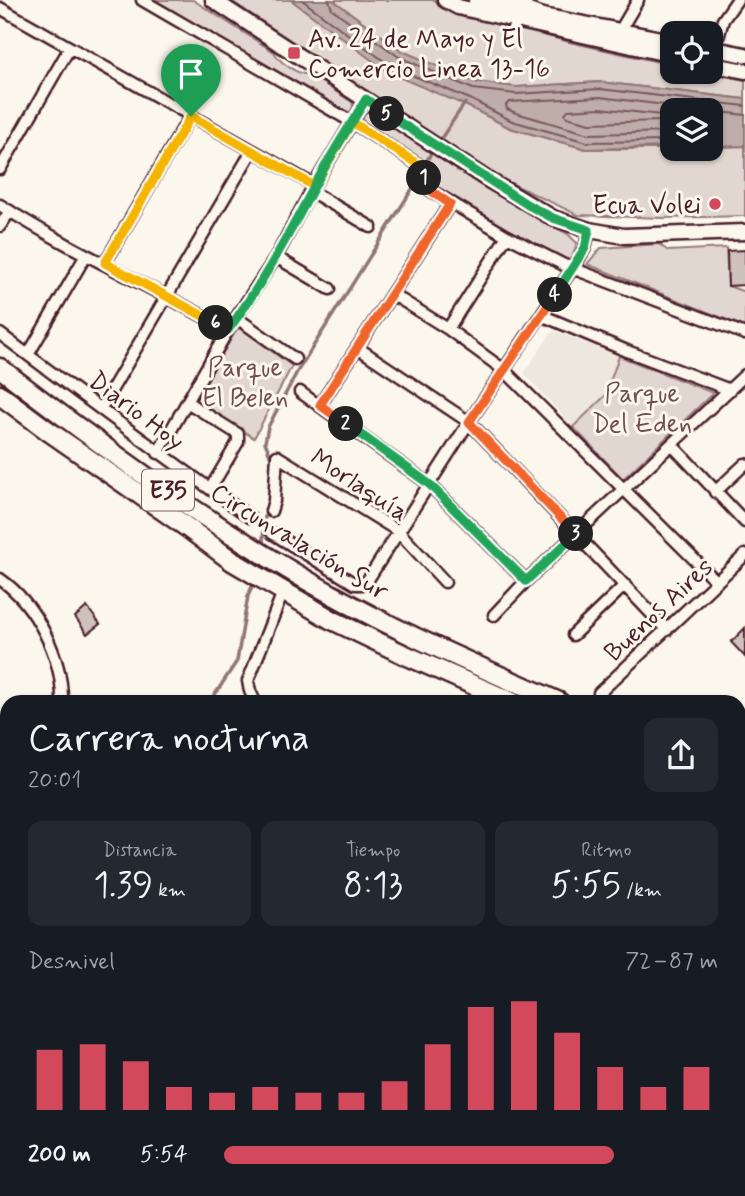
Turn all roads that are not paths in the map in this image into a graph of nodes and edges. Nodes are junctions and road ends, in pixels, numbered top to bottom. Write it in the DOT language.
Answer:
graph roads {
  1 [pos="142,0"];
  2 [pos="213,0"];
  3 [pos="445,0"];
  4 [pos="476,0"];
  5 [pos="638,0"];
  6 [pos="737,0"];
  7 [pos="0,8"];
  8 [pos="520,15"];
  9 [pos="723,21"];
  10 [pos="616,37"];
  11 [pos="660,40"];
  12 [pos="69,49"];
  13 [pos="723,50"];
  14 [pos="660,51"];
  15 [pos="745,55"];
  16 [pos="723,67"];
  17 [pos="745,71"];
  18 [pos="366,99"];
  19 [pos="191,116"];
  20 [pos="352,122"];
  21 [pos="252,151"];
  22 [pos="0,169"];
  23 [pos="313,189"];
  24 [pos="450,204"];
  25 [pos="0,205"];
  26 [pos="10,211"];
  27 [pos="0,226"];
  28 [pos="371,227"];
  29 [pos="589,230"];
  30 [pos="745,232"];
  31 [pos="507,236"];
  32 [pos="86,255"];
  33 [pos="276,257"];
  34 [pos="105,263"];
  35 [pos="573,268"];
  36 [pos="330,289"];
  37 [pos="392,294"];
  38 [pos="166,295"];
  39 [pos="541,315"];
  40 [pos="237,318"];
  41 [pos="448,329"];
  42 [pos="228,330"];
  43 [pos="0,334"];
  44 [pos="745,334"];
  45 [pos="358,348"];
  46 [pos="28,355"];
  47 [pos="295,359"];
  48 [pos="0,368"];
  49 [pos="505,370"];
  50 [pos="745,375"];
  51 [pos="730,390"];
  52 [pos="300,392"];
  53 [pos="0,395"];
  54 [pos="187,402"];
  55 [pos="320,405"];
  56 [pos="101,408"];
  57 [pos="469,422"];
  58 [pos="672,445"];
  59 [pos="158,453"];
  60 [pos="745,464"];
  61 [pos="429,484"];
  62 [pos="625,488"];
  63 [pos="210,489"];
  64 [pos="715,492"];
  65 [pos="271,510"];
  66 [pos="250,517"];
  67 [pos="745,522"];
  68 [pos="398,531"];
  69 [pos="272,533"];
  70 [pos="576,535"];
  71 [pos="745,555"];
  72 [pos="0,579"];
  73 [pos="526,581"];
  74 [pos="445,582"];
  75 [pos="717,582"];
  76 [pos="355,584"];
  77 [pos="625,586"];
  78 [pos="283,592"];
  79 [pos="343,601"];
  80 [pos="494,615"];
  81 [pos="667,630"];
  82 [pos="573,635"];
  83 [pos="599,693"];
  84 [pos="62,695"];
  85 [pos="252,695"];
  86 [pos="496,695"];
  87 [pos="544,695"];
  1 -- 20 [label="street"];
  2 -- 18 [label="main road"];
  3 -- 8 [label="main road"];
  4 -- 8 [label="main road"];
  5 -- 10 [label="street"];
  6 -- 9 [label="street"];
  7 -- 12 [label="street"];
  8 -- 10 [label="main road"];
  10 -- 11 [label="main road"];
  10 -- 14 [label="main road"];
  12 -- 19 [label="street"];
  12 -- 22 [label="street"];
  13 -- 15 [label="main road"];
  16 -- 17 [label="main road"];
  18 -- 20 [label="street"];
  18 -- 29 [label="main road"];
  19 -- 21 [label="street"];
  19 -- 34 [label="street"];
  20 -- 23 [label="street"];
  20 -- 24 [label="street"];
  21 -- 23 [label="street"];
  21 -- 38 [label="street"];
  23 -- 28 [label="street"];
  23 -- 33 [label="street"];
  24 -- 31 [label="street"];
  24 -- 37 [label="street"];
  25 -- 26 [label="street"];
  26 -- 27 [label="street"];
  26 -- 32 [label="street"];
  29 -- 30 [label="main road"];
  29 -- 35 [label="street"];
  31 -- 35 [label="street"];
  31 -- 41 [label="street"];
  32 -- 34 [label="street"];
  32 -- 46 [label="street"];
  33 -- 36 [label="street"];
  33 -- 40 [label="street"];
  34 -- 38 [label="street"];
  35 -- 39 [label="street"];
  35 -- 44 [label="street"];
  37 -- 41 [label="street"];
  37 -- 45 [label="street"];
  38 -- 42 [label="street"];
  38 -- 56 [label="street"];
  39 -- 49 [label="street"];
  39 -- 51 [label="street"];
  40 -- 42 [label="street"];
  40 -- 47 [label="street"];
  41 -- 49 [label="street"];
  42 -- 54 [label="street"];
  43 -- 46 [label="street, Diario Hoy"];
  45 -- 55 [label="street"];
  45 -- 57 [label="street"];
  46 -- 56 [label="street, Diario Hoy"];
  48 -- 79 [label="highway, Circunvalación Sur / E35"];
  49 -- 57 [label="street"];
  49 -- 62 [label="street"];
  50 -- 51 [label="street"];
  51 -- 58 [label="street"];
  52 -- 55 [label="street"];
  53 -- 78 [label="highway, Circunvalación Sur / E35"];
  54 -- 59 [label="street"];
  54 -- 63 [label="street"];
  55 -- 61 [label="street"];
  56 -- 59 [label="street, Diario Hoy"];
  57 -- 61 [label="street"];
  57 -- 70 [label="street"];
  58 -- 62 [label="street"];
  58 -- 64 [label="street"];
  59 -- 63 [label="street, Diario Hoy"];
  60 -- 64 [label="street"];
  61 -- 68 [label="street"];
  61 -- 73 [label="street"];
  62 -- 70 [label="street"];
  62 -- 75 [label="street"];
  63 -- 66 [label="street, Diario Hoy"];
  64 -- 67 [label="street"];
  65 -- 68 [label="street, Morlaquía"];
  68 -- 74 [label="street, Morlaquía"];
  68 -- 76 [label="street"];
  69 -- 76 [label="street"];
  70 -- 73 [label="street"];
  70 -- 77 [label="street"];
  71 -- 75 [label="street, Buenos Aires"];
  72 -- 84 [label="street"];
  73 -- 80 [label="street"];
  75 -- 81 [label="street, Buenos Aires"];
  76 -- 79 [label="street"];
  77 -- 81 [label="street"];
  77 -- 82 [label="street"];
  78 -- 85 [label="street"];
  78 -- 86 [label="highway, Circunvalación Sur / E35"];
  79 -- 87 [label="highway, Circunvalación Sur / E35"];
  81 -- 83 [label="street, Buenos Aires"];
}
